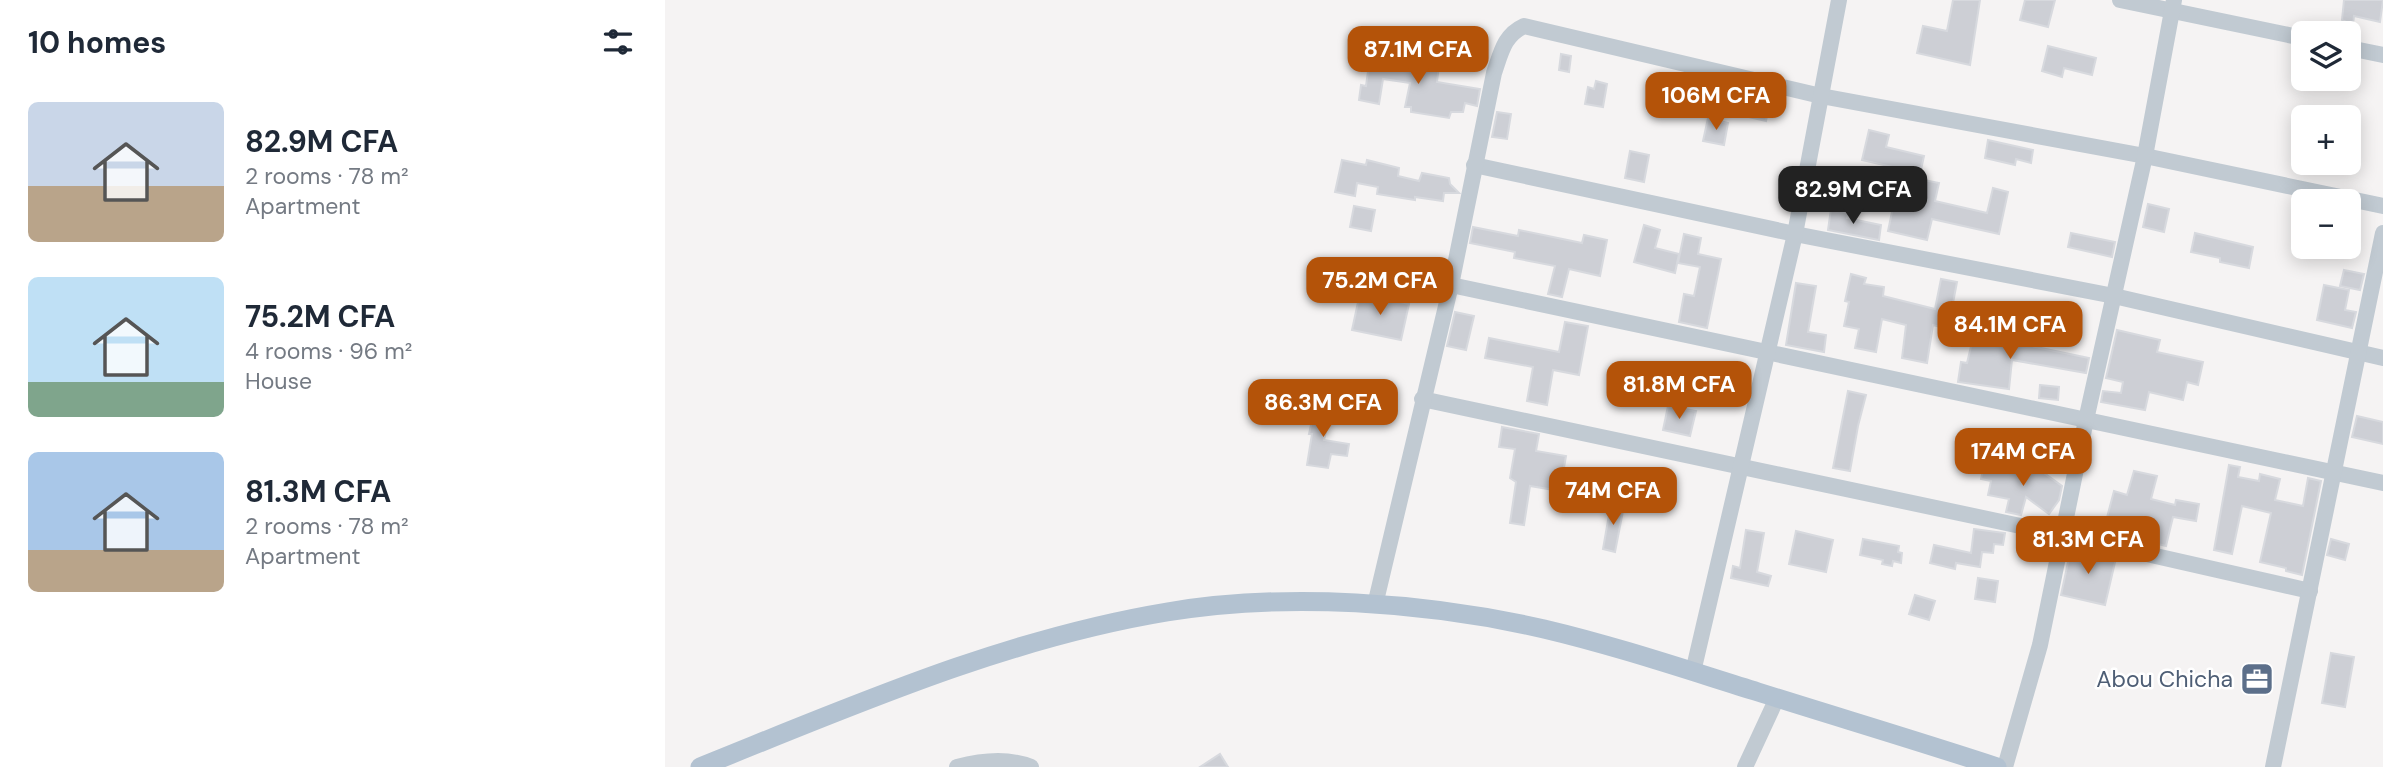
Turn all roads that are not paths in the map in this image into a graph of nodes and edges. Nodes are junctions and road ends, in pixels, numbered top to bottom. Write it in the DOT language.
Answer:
graph roads {
  1 [pos="1839,0"];
  2 [pos="2120,0"];
  3 [pos="2173,5"];
  4 [pos="2291,35"];
  5 [pos="2361,50"];
  6 [pos="2383,55"];
  7 [pos="1821,96"];
  8 [pos="2145,156"];
  9 [pos="1474,165"];
  10 [pos="2383,206"];
  11 [pos="2383,233"];
  12 [pos="1795,234"];
  13 [pos="1451,285"];
  14 [pos="2114,296"];
  15 [pos="1767,352"];
  16 [pos="2357,352"];
  17 [pos="2383,358"];
  18 [pos="1422,399"];
  19 [pos="2086,420"];
  20 [pos="1742,468"];
  21 [pos="2332,472"];
  22 [pos="2383,483"];
  23 [pos="2063,535"];
  24 [pos="2310,591"];
  25 [pos="1375,605"];
  26 [pos="1693,672"];
  27 [pos="1777,698"];
  28 [pos="699,767"];
  29 [pos="957,767"];
  30 [pos="1031,767"];
  31 [pos="1745,767"];
  32 [pos="1997,767"];
  33 [pos="2005,767"];
  34 [pos="2273,767"];
  1 -- 7 [label="street"];
  2 -- 3 [label="street"];
  3 -- 4 [label="street"];
  3 -- 8 [label="street"];
  5 -- 6 [label="street"];
  7 -- 8 [label="street"];
  7 -- 9 [label="street"];
  7 -- 12 [label="street"];
  8 -- 10 [label="street"];
  8 -- 14 [label="street"];
  9 -- 12 [label="street"];
  9 -- 13 [label="street"];
  11 -- 16 [label="street"];
  12 -- 14 [label="street"];
  12 -- 15 [label="street"];
  13 -- 15 [label="street"];
  13 -- 18 [label="street"];
  14 -- 16 [label="street"];
  14 -- 19 [label="street"];
  15 -- 19 [label="street"];
  15 -- 20 [label="street"];
  16 -- 17 [label="street"];
  16 -- 21 [label="street"];
  18 -- 20 [label="street"];
  18 -- 25 [label="street"];
  19 -- 21 [label="street"];
  19 -- 23 [label="street"];
  20 -- 23 [label="street"];
  20 -- 26 [label="street"];
  21 -- 22 [label="street"];
  21 -- 24 [label="street"];
  23 -- 24 [label="street"];
  23 -- 33 [label="street"];
  24 -- 34 [label="street"];
  25 -- 26 [label="main road"];
  25 -- 28 [label="main road"];
  26 -- 27 [label="main road"];
  27 -- 31 [label="street"];
  27 -- 32 [label="main road"];
  29 -- 30 [label="street"];
}
